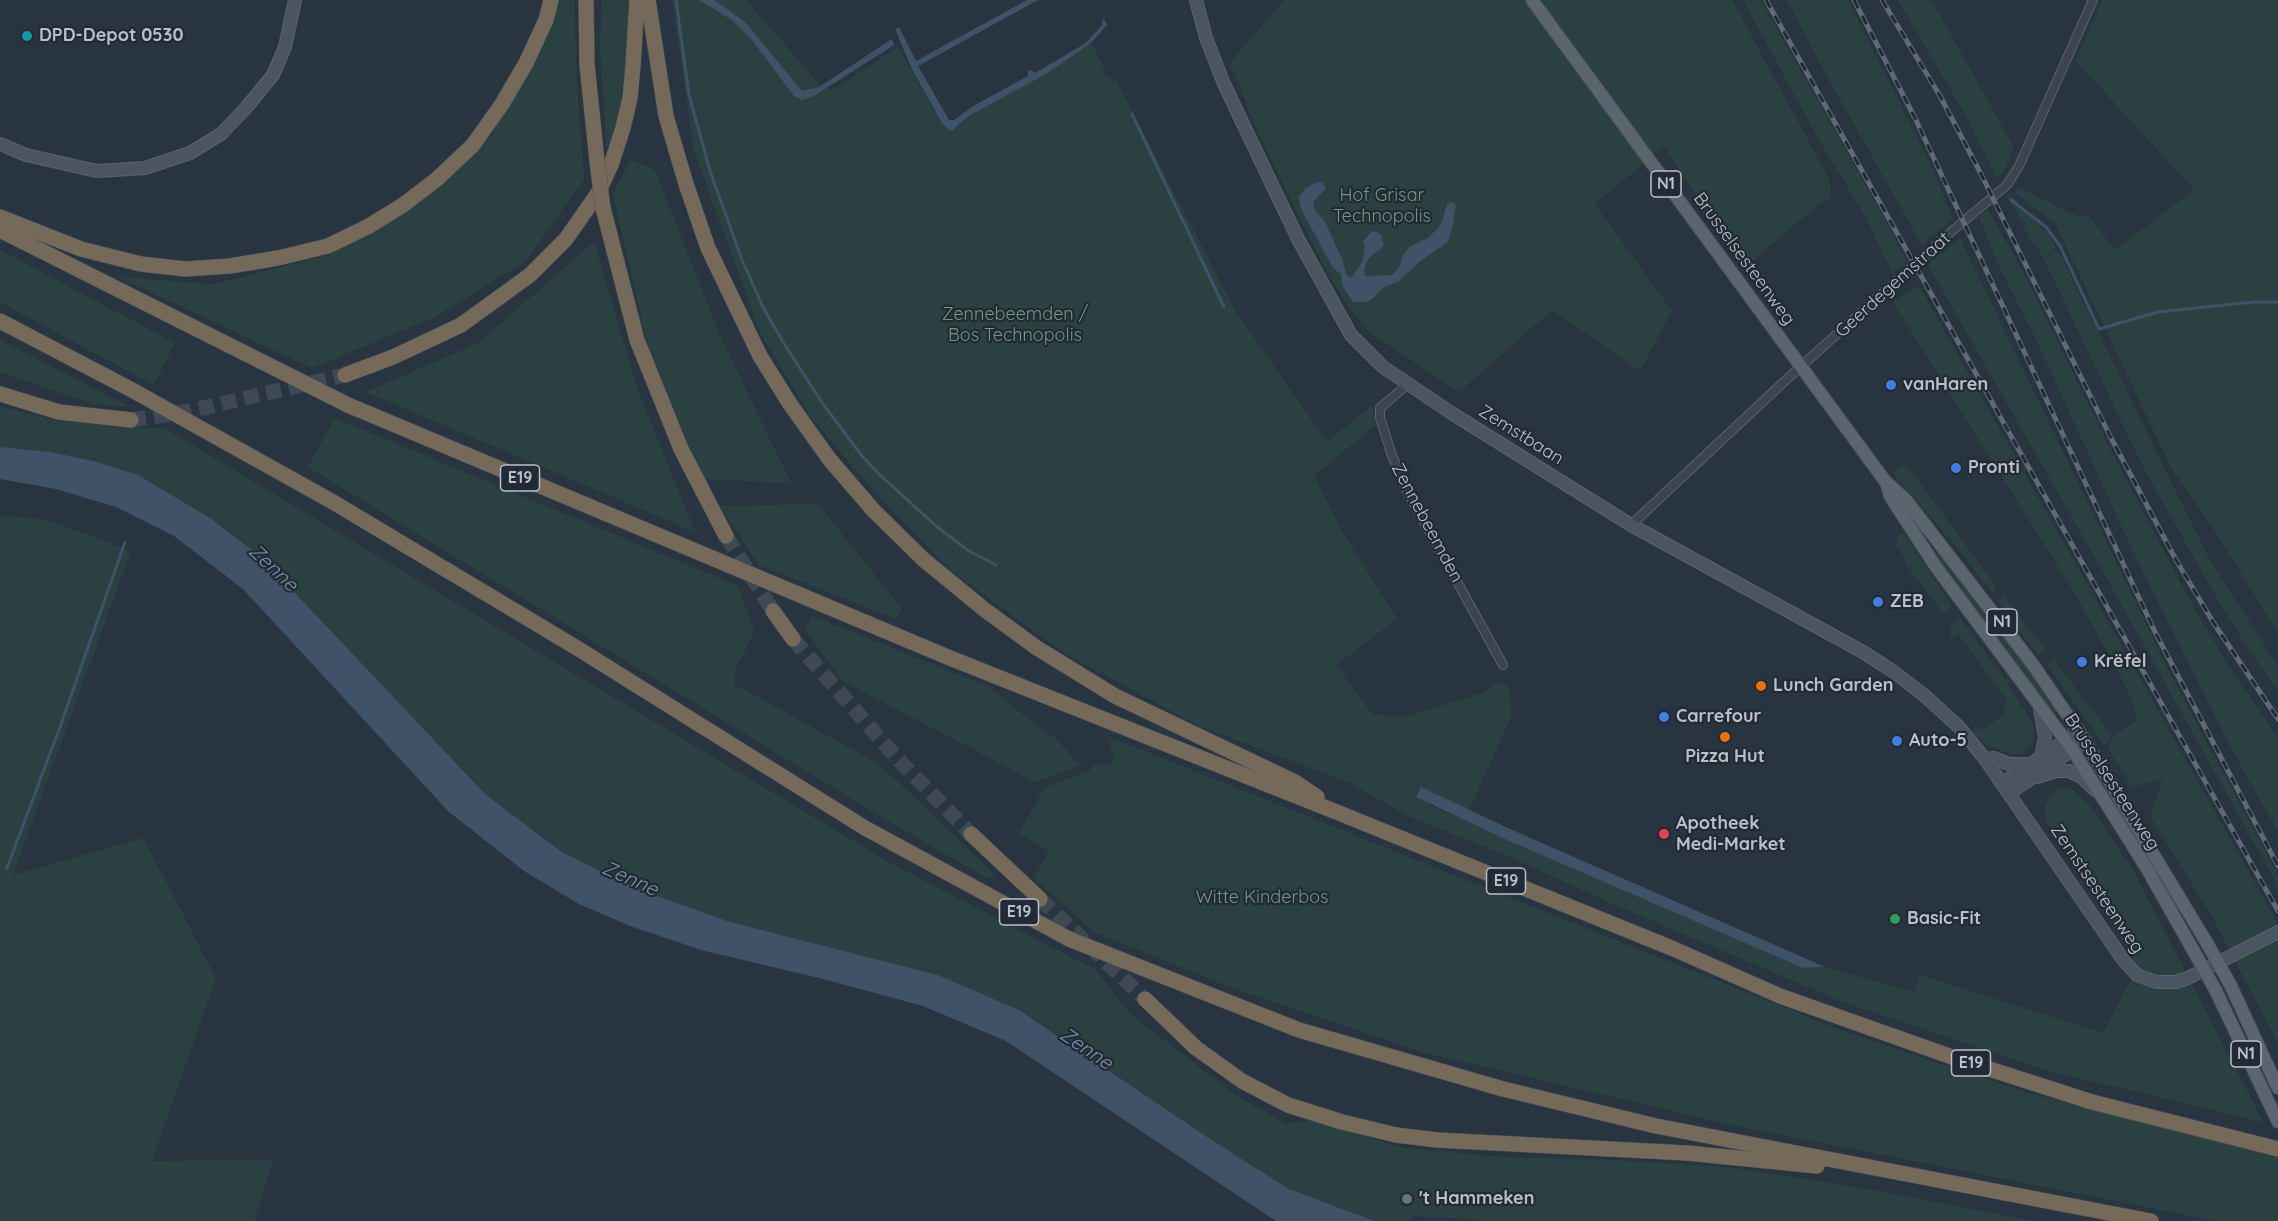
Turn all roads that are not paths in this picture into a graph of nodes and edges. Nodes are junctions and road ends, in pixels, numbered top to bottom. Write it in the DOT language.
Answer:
graph roads {
  1 [pos="295,0"];
  2 [pos="551,0"];
  3 [pos="586,0"];
  4 [pos="637,0"];
  5 [pos="648,0"];
  6 [pos="1196,0"];
  7 [pos="1532,0"];
  8 [pos="2093,0"];
  9 [pos="0,144"];
  10 [pos="0,217"];
  11 [pos="0,230"];
  12 [pos="0,321"];
  13 [pos="1802,367"];
  14 [pos="345,375"];
  15 [pos="1408,384"];
  16 [pos="0,394"];
  17 [pos="131,420"];
  18 [pos="1885,481"];
  19 [pos="1631,525"];
  20 [pos="726,536"];
  21 [pos="773,611"];
  22 [pos="793,639"];
  23 [pos="1503,665"];
  24 [pos="2040,708"];
  25 [pos="2082,736"];
  26 [pos="2069,745"];
  27 [pos="1985,759"];
  28 [pos="2036,761"];
  29 [pos="2030,779"];
  30 [pos="2006,788"];
  31 [pos="2100,796"];
  32 [pos="1339,813"];
  33 [pos="2024,814"];
  34 [pos="971,834"];
  35 [pos="1040,899"];
  36 [pos="2278,932"];
  37 [pos="1144,999"];
  38 [pos="2278,1088"];
  39 [pos="2277,1119"];
  40 [pos="2278,1149"];
  41 [pos="1906,1174"];
  42 [pos="2151,1221"];
  1 -- 9 [label="street"];
  2 -- 10 [label="highway"];
  3 -- 20 [label="highway, bridge"];
  4 -- 14 [label="highway"];
  5 -- 32 [label="highway"];
  6 -- 15 [label="street, Zemstbaan"];
  7 -- 13 [label="main road, Brusselsesteenweg / N1"];
  8 -- 13 [label="street, Geerdegemstraat"];
  11 -- 32 [label="highway, E19"];
  12 -- 41 [label="highway, E19"];
  13 -- 18 [label="main road, Brusselsesteenweg / N1"];
  13 -- 19 [label="street, Geerdegemstraat"];
  15 -- 19 [label="street, Zemstbaan"];
  15 -- 23 [label="street, Zennebeemden"];
  16 -- 17 [label="highway"];
  18 -- 24 [label="main road, Brusselsesteenweg / N1"];
  18 -- 25 [label="main road, Brusselsesteenweg / N1"];
  19 -- 27 [label="street, Zemstbaan"];
  21 -- 22 [label="highway"];
  24 -- 26 [label="main road, Brusselsesteenweg / N1"];
  24 -- 28 [label="street"];
  25 -- 26 [label="street"];
  25 -- 38 [label="main road, Brusselsesteenweg / N1, bridge"];
  26 -- 28 [label="street"];
  26 -- 29 [label="street"];
  26 -- 31 [label="main road, Brusselsesteenweg / N1"];
  27 -- 28 [label="street"];
  27 -- 30 [label="street, Zemstbaan"];
  28 -- 30 [label="street"];
  29 -- 30 [label="street"];
  29 -- 31 [label="street"];
  30 -- 33 [label="street, Zemstbaan"];
  31 -- 39 [label="main road, Brusselsesteenweg / N1, bridge"];
  32 -- 40 [label="highway, E19"];
  33 -- 36 [label="street, Zemstsesteenweg"];
  34 -- 35 [label="highway"];
  37 -- 41 [label="highway"];
  41 -- 42 [label="highway, E19"];
}
